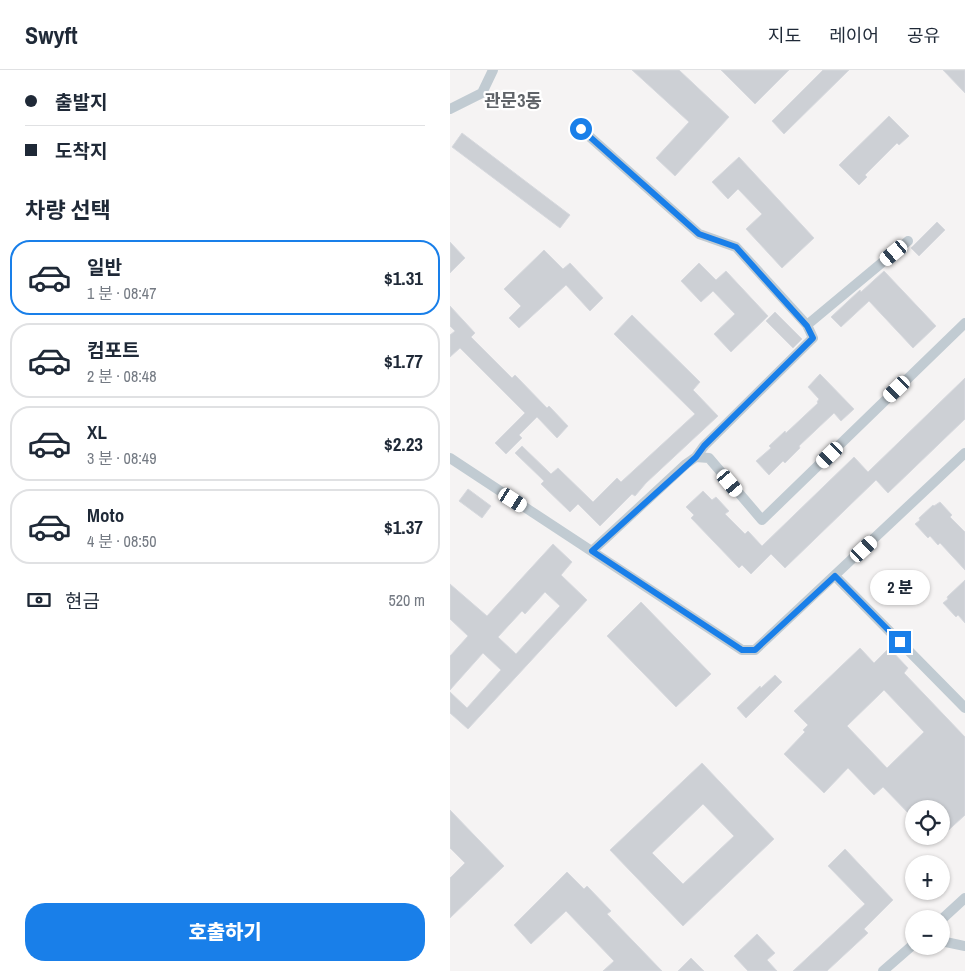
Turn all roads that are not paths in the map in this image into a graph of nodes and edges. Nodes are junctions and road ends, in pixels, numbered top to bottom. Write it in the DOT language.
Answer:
graph roads {
  1 [pos="493,70"];
  2 [pos="450,109"];
  3 [pos="581,129"];
  4 [pos="908,241"];
  5 [pos="965,323"];
  6 [pos="807,326"];
  7 [pos="965,453"];
  8 [pos="696,457"];
  9 [pos="450,458"];
  10 [pos="592,551"];
  11 [pos="835,576"];
  12 [pos="965,708"];
  13 [pos="965,898"];
  14 [pos="950,912"];
  15 [pos="950,943"];
  16 [pos="965,946"];
  17 [pos="905,952"];
  18 [pos="883,971"];
  1 -- 2 [label="street"];
  3 -- 6 [label="street"];
  4 -- 6 [label="street"];
  5 -- 8 [label="street"];
  6 -- 8 [label="street"];
  7 -- 11 [label="street"];
  8 -- 10 [label="street"];
  9 -- 10 [label="street"];
  10 -- 11 [label="street"];
  11 -- 12 [label="street"];
  13 -- 14 [label="street"];
  15 -- 16 [label="street"];
  17 -- 18 [label="street"];
}
